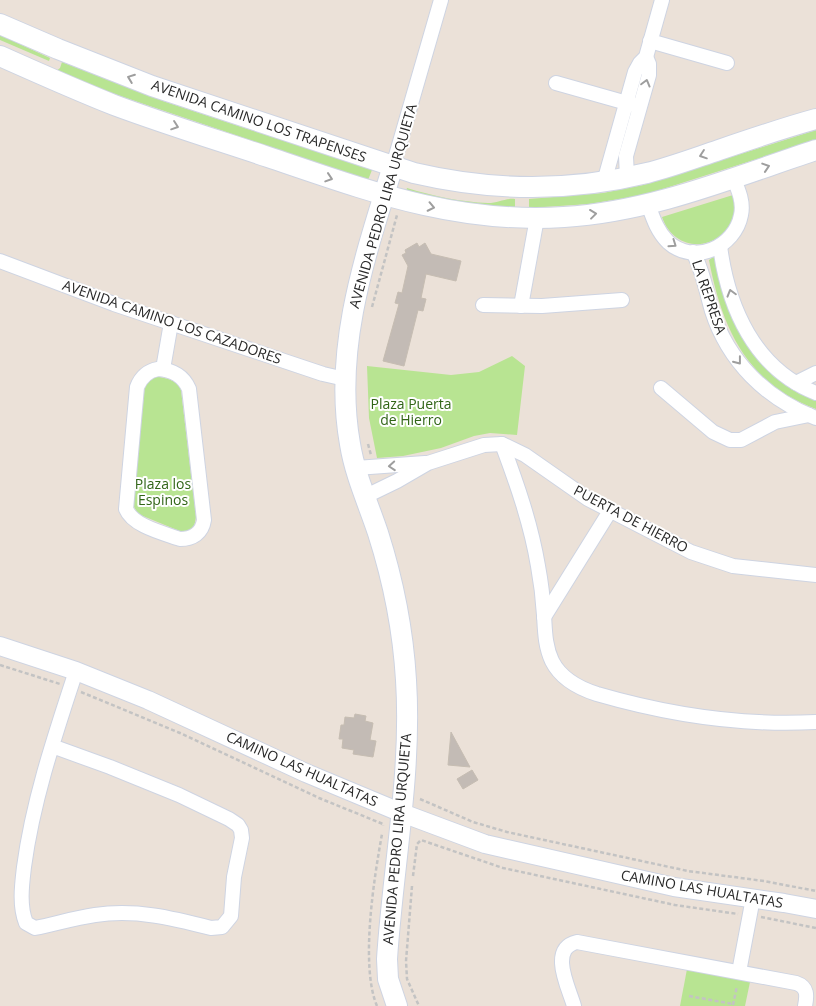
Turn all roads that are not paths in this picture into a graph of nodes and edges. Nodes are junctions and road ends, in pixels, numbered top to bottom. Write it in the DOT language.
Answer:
graph roads {
  1 [pos="441,0"];
  2 [pos="662,0"];
  3 [pos="0,24"];
  4 [pos="650,41"];
  5 [pos="58,49"];
  6 [pos="0,56"];
  7 [pos="727,63"];
  8 [pos="37,72"];
  9 [pos="556,83"];
  10 [pos="633,105"];
  11 [pos="816,119"];
  12 [pos="816,150"];
  13 [pos="393,166"];
  14 [pos="627,178"];
  15 [pos="733,178"];
  16 [pos="604,182"];
  17 [pos="384,195"];
  18 [pos="648,204"];
  19 [pos="537,218"];
  20 [pos="720,246"];
  21 [pos="693,252"];
  22 [pos="0,261"];
  23 [pos="622,300"];
  24 [pos="483,305"];
  25 [pos="521,306"];
  26 [pos="171,323"];
  27 [pos="163,369"];
  28 [pos="816,373"];
  29 [pos="345,379"];
  30 [pos="796,383"];
  31 [pos="661,388"];
  32 [pos="769,392"];
  33 [pos="816,393"];
  34 [pos="812,416"];
  35 [pos="775,422"];
  36 [pos="502,444"];
  37 [pos="428,463"];
  38 [pos="365,468"];
  39 [pos="364,497"];
  40 [pos="610,511"];
  41 [pos="816,575"];
  42 [pos="544,617"];
  43 [pos="0,646"];
  44 [pos="73,680"];
  45 [pos="816,722"];
  46 [pos="52,746"];
  47 [pos="402,813"];
  48 [pos="754,898"];
  49 [pos="816,909"];
  50 [pos="739,972"];
  51 [pos="397,1006"];
  52 [pos="574,1006"];
  53 [pos="805,1006"];
  1 -- 13 [label="street, AVENIDA PEDRO LIRA URQUIETA"];
  2 -- 4 [label="street"];
  3 -- 5 [label="main road, AVENIDA CAMINO LOS TRAPENSES"];
  4 -- 7 [label="street"];
  4 -- 10 [label="street"];
  5 -- 8 [label="main road"];
  13 -- 5 [label="main road, AVENIDA CAMINO LOS TRAPENSES, one-way"];
  6 -- 8 [label="main road"];
  8 -- 17 [label="main road, one-way"];
  9 -- 10 [label="street"];
  10 -- 14 [label="street"];
  10 -- 16 [label="street"];
  11 -- 14 [label="main road, AVENIDA CAMINO LOS TRAPENSES, one-way"];
  15 -- 12 [label="main road, one-way"];
  13 -- 16 [label="main road, AVENIDA CAMINO LOS TRAPENSES"];
  13 -- 17 [label="main road, AVENIDA PEDRO LIRA URQUIETA"];
  14 -- 16 [label="main road, AVENIDA CAMINO LOS TRAPENSES"];
  15 -- 18 [label="main road"];
  15 -- 20 [label="street, LA REPRESA"];
  17 -- 19 [label="main road, one-way"];
  17 -- 29 [label="main road, AVENIDA PEDRO LIRA URQUIETA"];
  19 -- 18 [label="main road, one-way"];
  18 -- 21 [label="street, LA REPRESA, one-way"];
  19 -- 25 [label="street"];
  20 -- 21 [label="street, LA REPRESA"];
  30 -- 20 [label="street, LA REPRESA, one-way"];
  21 -- 32 [label="street, LA REPRESA, one-way"];
  22 -- 26 [label="street, AVENIDA CAMINO LOS CAZADORES"];
  23 -- 25 [label="street"];
  24 -- 25 [label="street"];
  26 -- 27 [label="street"];
  26 -- 29 [label="street, AVENIDA CAMINO LOS CAZADORES"];
  27 -- 27 [label="street"];
  28 -- 30 [label="street"];
  29 -- 38 [label="main road, AVENIDA PEDRO LIRA URQUIETA"];
  30 -- 33 [label="street, LA REPRESA"];
  31 -- 35 [label="street"];
  32 -- 34 [label="street, LA REPRESA"];
  32 -- 35 [label="street"];
  34 -- 35 [label="street"];
  36 -- 37 [label="street"];
  36 -- 40 [label="street, PUERTA DE HIERRO"];
  36 -- 42 [label="street"];
  37 -- 38 [label="street, one-way"];
  37 -- 39 [label="street"];
  38 -- 39 [label="main road, AVENIDA PEDRO LIRA URQUIETA"];
  39 -- 47 [label="main road, AVENIDA PEDRO LIRA URQUIETA"];
  40 -- 41 [label="street, PUERTA DE HIERRO"];
  40 -- 42 [label="street"];
  42 -- 45 [label="street"];
  43 -- 44 [label="street, CAMINO LAS HUALTATAS"];
  44 -- 46 [label="street"];
  44 -- 47 [label="street, CAMINO LAS HUALTATAS"];
  46 -- 46 [label="street"];
  47 -- 48 [label="street, CAMINO LAS HUALTATAS"];
  47 -- 51 [label="main road, AVENIDA PEDRO LIRA URQUIETA"];
  48 -- 49 [label="street, CAMINO LAS HUALTATAS"];
  48 -- 50 [label="street"];
  50 -- 52 [label="street"];
  50 -- 53 [label="street"];
}
